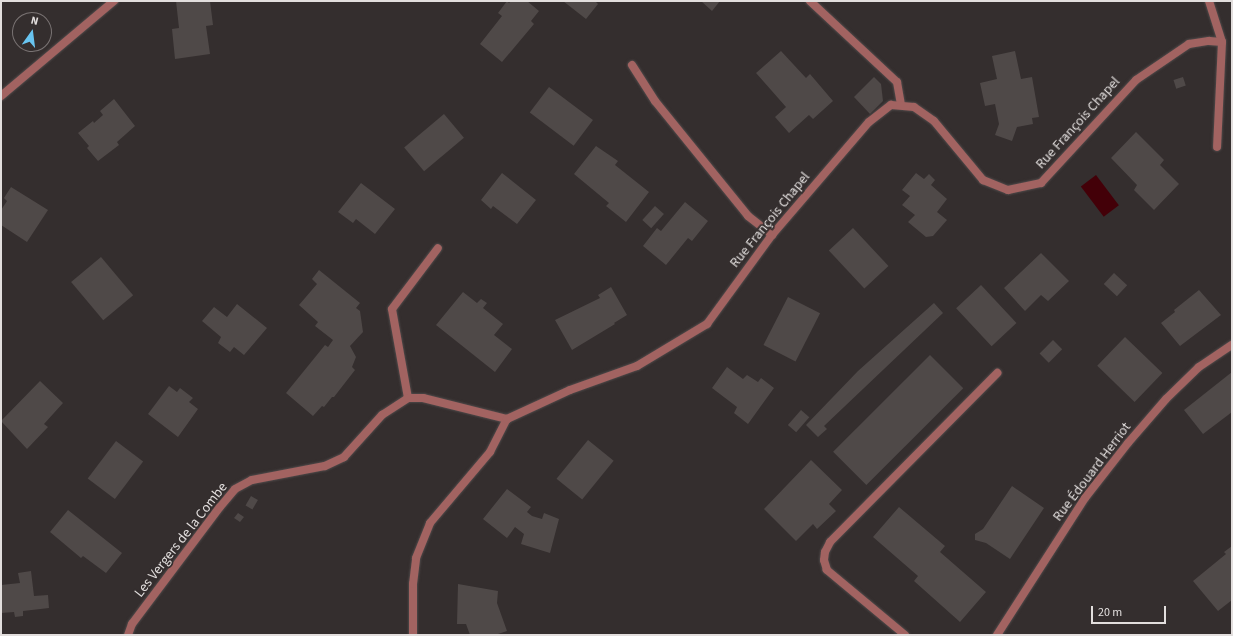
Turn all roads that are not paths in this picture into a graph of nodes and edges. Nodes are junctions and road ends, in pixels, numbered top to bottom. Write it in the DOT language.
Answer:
graph roads {
  1 [pos="114,1"];
  2 [pos="810,1"];
  3 [pos="1209,1"];
  4 [pos="1222,42"];
  5 [pos="632,65"];
  6 [pos="1,96"];
  7 [pos="901,105"];
  8 [pos="1218,147"];
  9 [pos="772,235"];
  10 [pos="438,248"];
  11 [pos="1232,345"];
  12 [pos="997,373"];
  13 [pos="408,398"];
  14 [pos="507,419"];
  15 [pos="128,635"];
  16 [pos="414,635"];
  17 [pos="905,635"];
  18 [pos="997,635"];
  1 -- 6 [label="street"];
  2 -- 7 [label="street"];
  3 -- 4 [label="street"];
  4 -- 7 [label="street, Rue François Chapel"];
  4 -- 8 [label="street"];
  5 -- 9 [label="street"];
  7 -- 9 [label="street, Rue François Chapel"];
  9 -- 14 [label="street, Rue François Chapel"];
  10 -- 13 [label="street"];
  11 -- 18 [label="street, Rue Édouard Herriot"];
  12 -- 17 [label="street"];
  13 -- 14 [label="street"];
  13 -- 15 [label="street, Les Vergers de la Combe"];
  14 -- 16 [label="street"];
}
